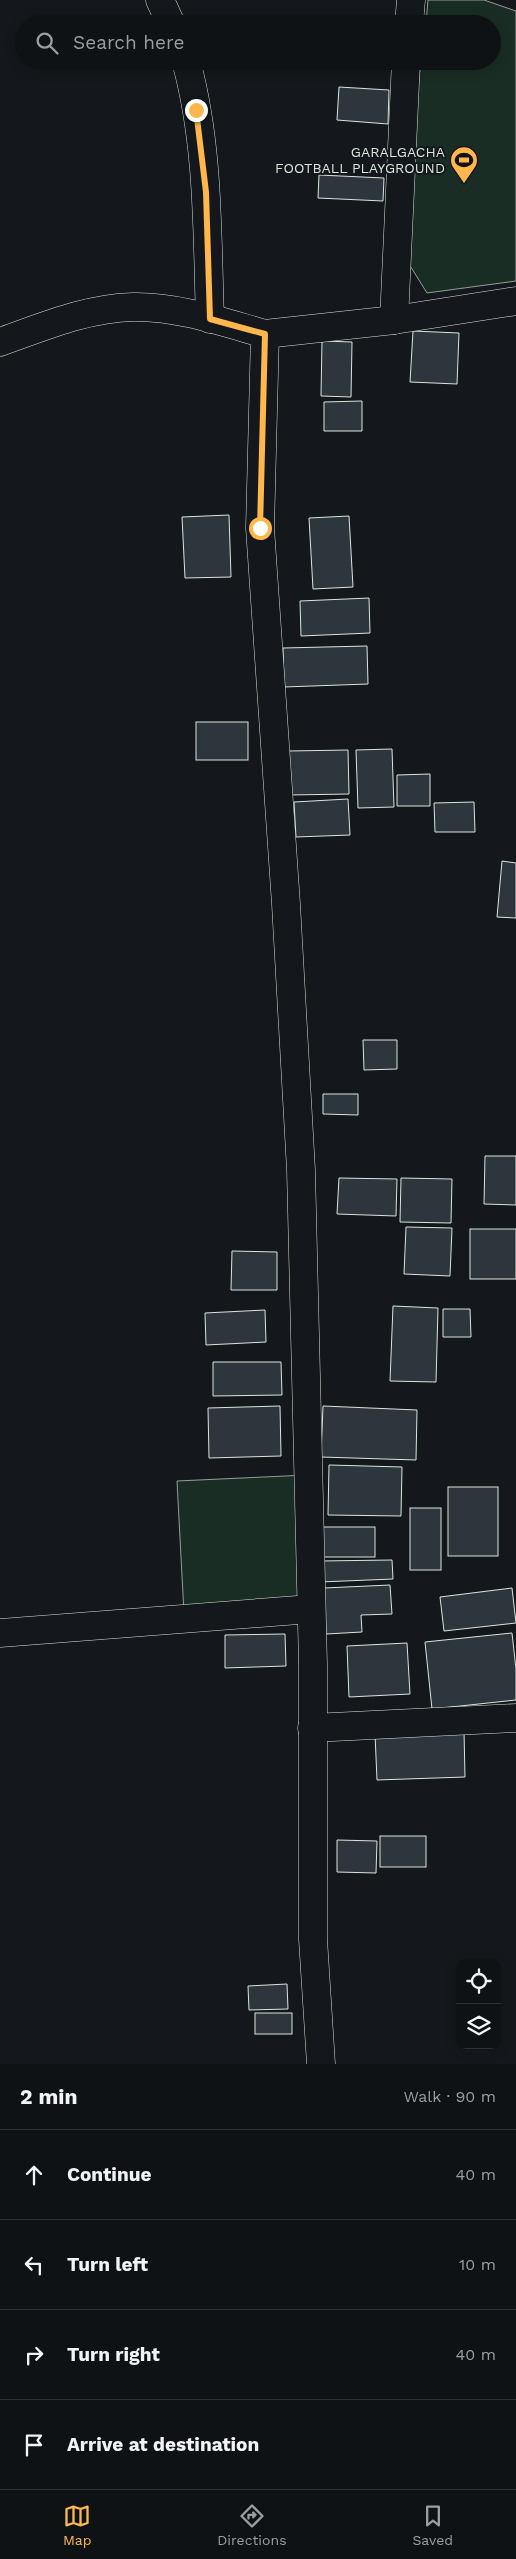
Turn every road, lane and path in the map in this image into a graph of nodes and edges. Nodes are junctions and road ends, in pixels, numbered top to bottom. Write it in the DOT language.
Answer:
graph roads {
  1 [pos="160,0"];
  2 [pos="411,0"];
  3 [pos="168,15"];
  4 [pos="410,15"];
  5 [pos="188,70"];
  6 [pos="406,70"];
  7 [pos="516,301"];
  8 [pos="210,319"];
  9 [pos="394,320"];
  10 [pos="265,334"];
  11 [pos="0,342"];
  12 [pos="311,1609"];
  13 [pos="0,1633"];
  14 [pos="516,1718"];
  15 [pos="312,1728"];
  16 [pos="321,2064"];
  1 -- 3 [label="street"];
  2 -- 4 [label="street"];
  5 -- 8 [label="street"];
  6 -- 9 [label="street"];
  7 -- 9 [label="street"];
  8 -- 10 [label="street"];
  8 -- 11 [label="street"];
  9 -- 10 [label="street"];
  10 -- 12 [label="street"];
  12 -- 13 [label="street"];
  12 -- 15 [label="street"];
  14 -- 15 [label="street"];
  15 -- 16 [label="street"];
}
